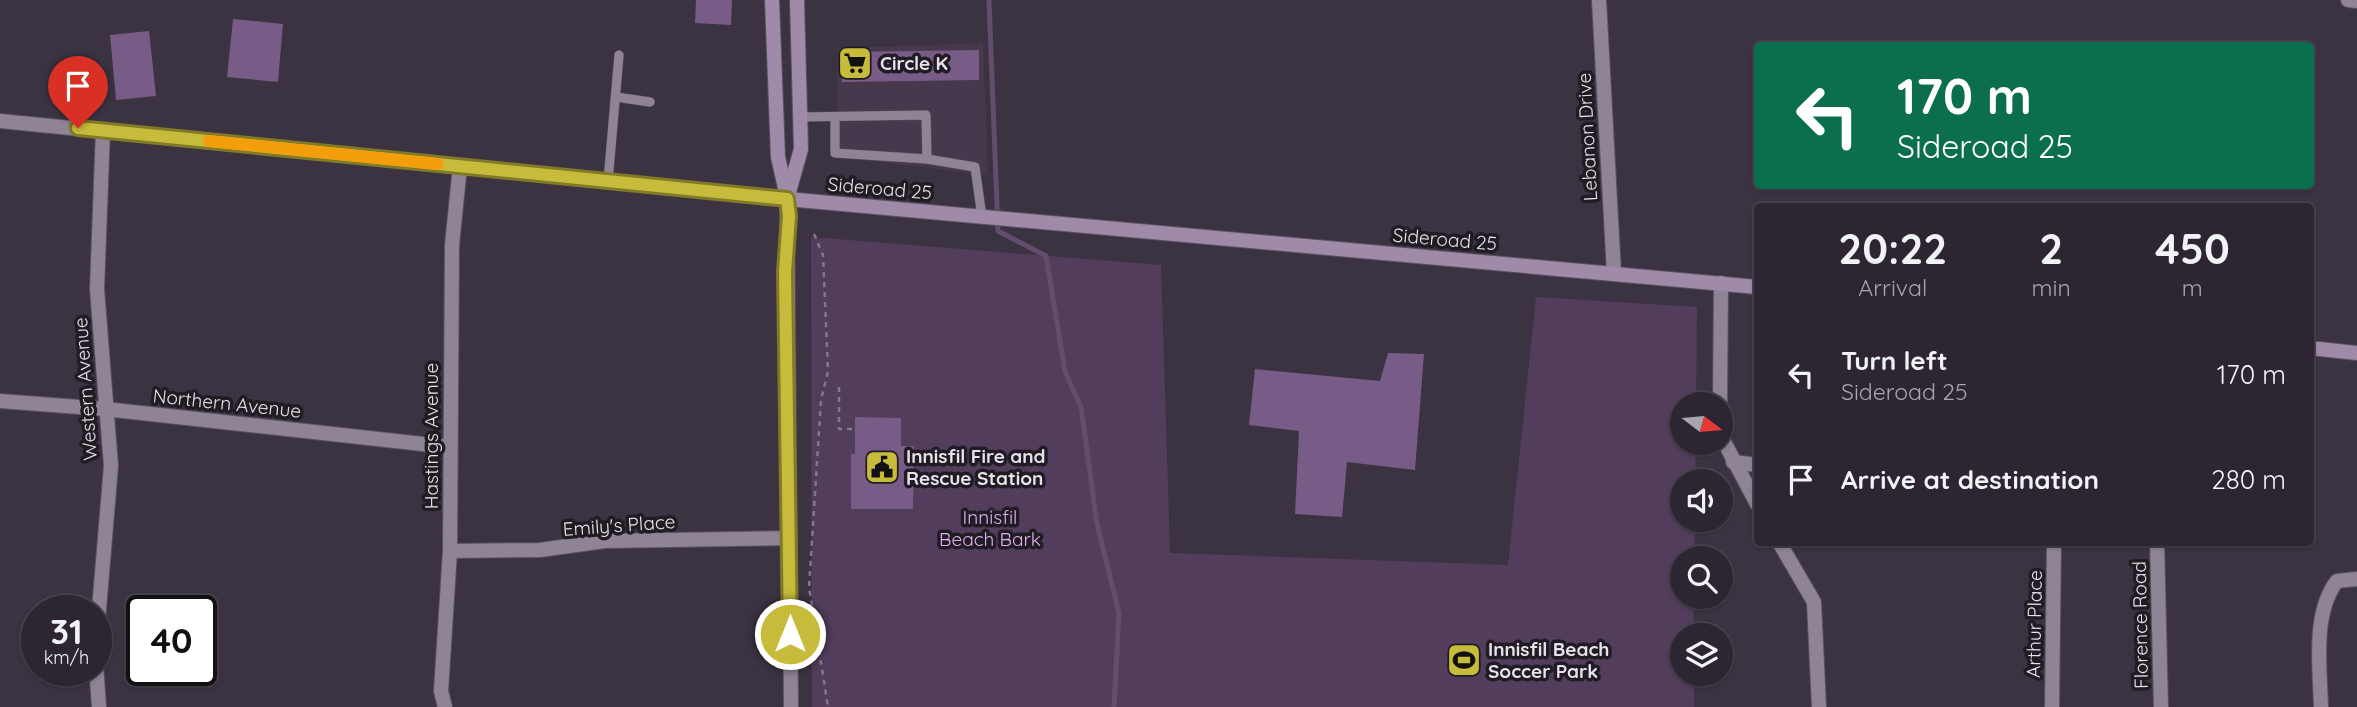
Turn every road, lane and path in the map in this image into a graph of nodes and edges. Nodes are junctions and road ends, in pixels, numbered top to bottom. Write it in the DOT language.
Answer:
graph roads {
  1 [pos="772,0"];
  2 [pos="797,0"];
  3 [pos="1599,0"];
  4 [pos="2347,0"];
  5 [pos="2357,1"];
  6 [pos="620,55"];
  7 [pos="615,97"];
  8 [pos="650,102"];
  9 [pos="801,117"];
  10 [pos="835,117"];
  11 [pos="0,121"];
  12 [pos="103,130"];
  13 [pos="928,159"];
  14 [pos="460,166"];
  15 [pos="608,181"];
  16 [pos="787,199"];
  17 [pos="982,217"];
  18 [pos="814,234"];
  19 [pos="1614,273"];
  20 [pos="1721,283"];
  21 [pos="1754,287"];
  22 [pos="2314,348"];
  23 [pos="2357,353"];
  24 [pos="839,387"];
  25 [pos="1720,392"];
  26 [pos="0,401"];
  27 [pos="105,409"];
  28 [pos="855,429"];
  29 [pos="450,447"];
  30 [pos="1730,455"];
  31 [pos="1733,462"];
  32 [pos="1754,465"];
  33 [pos="1754,499"];
  34 [pos="790,538"];
  35 [pos="1781,546"];
  36 [pos="2054,546"];
  37 [pos="2157,546"];
  38 [pos="450,551"];
  39 [pos="2357,579"];
  40 [pos="100,595"];
  41 [pos="98,686"];
  42 [pos="99,707"];
  43 [pos="445,707"];
  44 [pos="791,707"];
  45 [pos="828,707"];
  46 [pos="1819,707"];
  47 [pos="2052,707"];
  48 [pos="2161,707"];
  49 [pos="2321,707"];
  1 -- 16 [label="main road"];
  2 -- 9 [label="main road"];
  3 -- 19 [label="street, Lebanon Drive"];
  4 -- 5 [label="street"];
  6 -- 7 [label="lane"];
  7 -- 8 [label="lane"];
  7 -- 15 [label="lane"];
  9 -- 10 [label="lane"];
  9 -- 16 [label="main road"];
  10 -- 13 [label="lane"];
  10 -- 13 [label="lane"];
  11 -- 12 [label="street, Sideroad 25"];
  12 -- 14 [label="street, Sideroad 25"];
  12 -- 27 [label="street, Western Avenue"];
  13 -- 17 [label="lane"];
  14 -- 15 [label="street, Sideroad 25"];
  14 -- 29 [label="street, Hastings Avenue"];
  15 -- 16 [label="street, Sideroad 25"];
  16 -- 17 [label="main road, Sideroad 25"];
  16 -- 34 [label="street"];
  17 -- 19 [label="main road, Sideroad 25"];
  18 -- 45 [label="path"];
  19 -- 20 [label="main road, Sideroad 25"];
  20 -- 21 [label="main road, Sideroad 25"];
  20 -- 25 [label="street"];
  22 -- 23 [label="main road"];
  24 -- 28 [label="path"];
  26 -- 27 [label="street, Northern Avenue"];
  27 -- 29 [label="street, Northern Avenue"];
  27 -- 40 [label="street, Western Avenue"];
  29 -- 38 [label="street, Hastings Avenue"];
  30 -- 31 [label="street"];
  31 -- 32 [label="street"];
  31 -- 33 [label="street"];
  34 -- 38 [label="street, Emily's Place"];
  34 -- 44 [label="street"];
  35 -- 46 [label="street"];
  36 -- 47 [label="street, Arthur Place"];
  37 -- 48 [label="street, Florence Road"];
  38 -- 43 [label="street, Hastings Avenue"];
  39 -- 49 [label="street"];
  41 -- 42 [label="street"];
}
